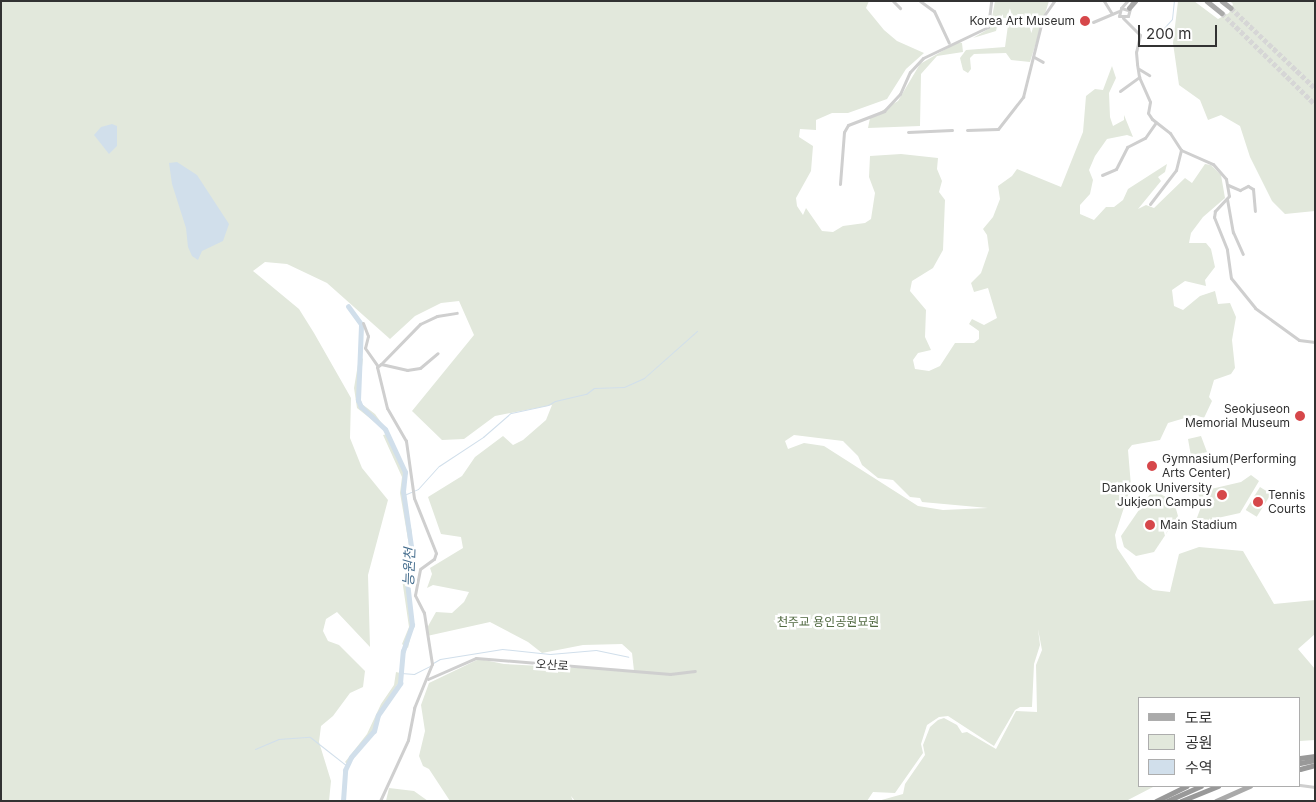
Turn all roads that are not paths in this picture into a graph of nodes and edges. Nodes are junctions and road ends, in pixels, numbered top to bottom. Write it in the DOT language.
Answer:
graph roads {
  1 [pos="893,1"];
  2 [pos="920,1"];
  3 [pos="991,1"];
  4 [pos="1054,1"];
  5 [pos="1104,1"];
  6 [pos="1127,1"];
  7 [pos="1134,1"];
  8 [pos="1207,1"];
  9 [pos="1222,1"];
  10 [pos="900,8"];
  11 [pos="1230,8"];
  12 [pos="1120,9"];
  13 [pos="1128,9"];
  14 [pos="1222,13"];
  15 [pos="1112,14"];
  16 [pos="1123,18"];
  17 [pos="1093,22"];
  18 [pos="949,43"];
  19 [pos="1034,58"];
  20 [pos="1043,62"];
  21 [pos="1138,68"];
  22 [pos="1149,75"];
  23 [pos="1139,78"];
  24 [pos="1120,91"];
  25 [pos="1156,122"];
  26 [pos="952,130"];
  27 [pos="967,130"];
  28 [pos="908,132"];
  29 [pos="1181,150"];
  30 [pos="1102,175"];
  31 [pos="840,184"];
  32 [pos="1228,185"];
  33 [pos="1226,199"];
  34 [pos="1150,204"];
  35 [pos="1255,211"];
  36 [pos="1243,254"];
  37 [pos="457,313"];
  38 [pos="363,323"];
  39 [pos="1315,342"];
  40 [pos="438,353"];
  41 [pos="379,365"];
  42 [pos="695,670"];
  43 [pos="428,680"];
  44 [pos="1315,755"];
  45 [pos="1301,757"];
  46 [pos="1315,760"];
  47 [pos="1301,763"];
  48 [pos="1315,765"];
  49 [pos="1301,769"];
  50 [pos="1301,785"];
  51 [pos="1185,787"];
  52 [pos="1199,787"];
  53 [pos="1216,787"];
  54 [pos="1248,787"];
  55 [pos="1315,787"];
  56 [pos="380,801"];
  57 [pos="1156,801"];
  58 [pos="1166,801"];
  59 [pos="1181,801"];
  60 [pos="1216,801"];
  1 -- 10 [label="street"];
  2 -- 18 [label="street"];
  3 -- 18 [label="street"];
  4 -- 19 [label="street"];
  5 -- 15 [label="street"];
  6 -- 12 [label="street"];
  7 -- 13 [label="main road"];
  8 -- 14 [label="main road"];
  9 -- 11 [label="main road"];
  12 -- 13 [label="street"];
  12 -- 15 [label="street"];
  12 -- 16 [label="street"];
  13 -- 16 [label="street"];
  15 -- 17 [label="street"];
  16 -- 21 [label="street"];
  18 -- 31 [label="street"];
  19 -- 20 [label="street"];
  19 -- 27 [label="street"];
  21 -- 22 [label="street"];
  21 -- 23 [label="street"];
  23 -- 24 [label="street"];
  23 -- 25 [label="street"];
  25 -- 29 [label="street"];
  25 -- 30 [label="street"];
  26 -- 28 [label="street"];
  29 -- 32 [label="street"];
  29 -- 34 [label="street"];
  32 -- 33 [label="street"];
  32 -- 35 [label="street"];
  33 -- 36 [label="street"];
  33 -- 39 [label="street"];
  37 -- 41 [label="street"];
  38 -- 41 [label="street"];
  40 -- 41 [label="street"];
  41 -- 43 [label="street"];
  42 -- 43 [label="street, 오산로"];
  43 -- 56 [label="street"];
  44 -- 45 [label="highway"];
  46 -- 47 [label="highway"];
  48 -- 49 [label="highway"];
  50 -- 55 [label="street"];
  51 -- 57 [label="highway"];
  52 -- 58 [label="highway"];
  53 -- 59 [label="highway"];
  54 -- 60 [label="main road"];
}
